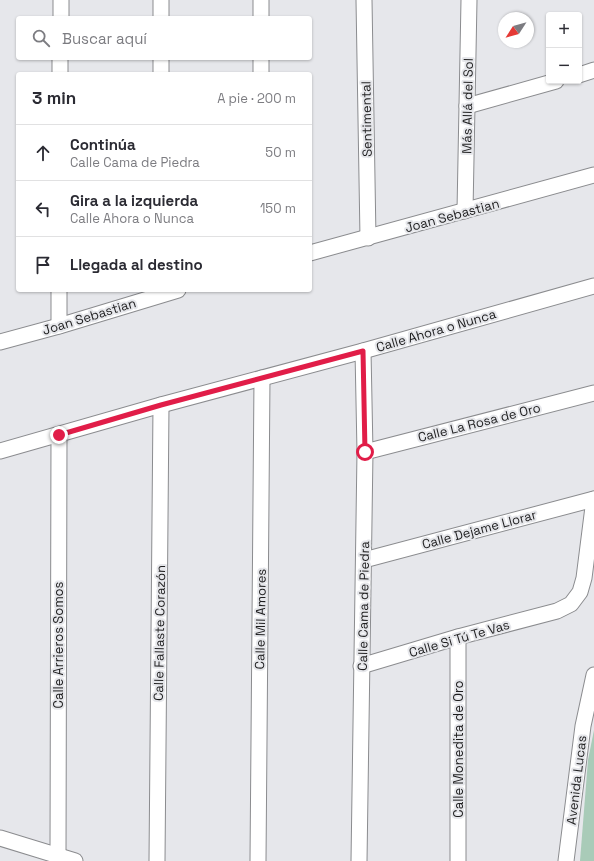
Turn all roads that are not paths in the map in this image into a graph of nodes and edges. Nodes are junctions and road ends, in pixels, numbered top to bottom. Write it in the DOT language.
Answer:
graph roads {
  1 [pos="61,0"];
  2 [pos="161,0"];
  3 [pos="261,0"];
  4 [pos="364,0"];
  5 [pos="470,0"];
  6 [pos="60,16"];
  7 [pos="161,16"];
  8 [pos="261,16"];
  9 [pos="60,60"];
  10 [pos="161,60"];
  11 [pos="261,60"];
  12 [pos="594,70"];
  13 [pos="60,72"];
  14 [pos="161,72"];
  15 [pos="261,72"];
  16 [pos="582,73"];
  17 [pos="546,84"];
  18 [pos="467,106"];
  19 [pos="594,175"];
  20 [pos="464,212"];
  21 [pos="368,238"];
  22 [pos="312,252"];
  23 [pos="594,286"];
  24 [pos="59,292"];
  25 [pos="160,292"];
  26 [pos="59,326"];
  27 [pos="0,342"];
  28 [pos="363,351"];
  29 [pos="262,378"];
  30 [pos="594,393"];
  31 [pos="161,405"];
  32 [pos="59,435"];
  33 [pos="0,451"];
  34 [pos="365,452"];
  35 [pos="594,499"];
  36 [pos="364,560"];
  37 [pos="458,637"];
  38 [pos="361,666"];
  39 [pos="594,675"];
  40 [pos="0,838"];
  41 [pos="58,856"];
  42 [pos="75,861"];
  43 [pos="156,861"];
  44 [pos="258,861"];
  45 [pos="359,861"];
  46 [pos="458,861"];
  47 [pos="566,861"];
  1 -- 6 [label="street"];
  2 -- 7 [label="street"];
  3 -- 8 [label="street"];
  4 -- 21 [label="street, Sentimental"];
  5 -- 18 [label="street, Más Allá del Sol"];
  9 -- 13 [label="street"];
  10 -- 14 [label="street"];
  11 -- 15 [label="street"];
  12 -- 16 [label="street"];
  17 -- 18 [label="street"];
  18 -- 20 [label="street, Más Allá del Sol"];
  19 -- 20 [label="street, Joan Sebastian"];
  20 -- 21 [label="street, Joan Sebastian"];
  21 -- 22 [label="street, Joan Sebastian"];
  23 -- 28 [label="street, Calle Ahora o Nunca"];
  24 -- 26 [label="street"];
  25 -- 26 [label="street, Joan Sebastian"];
  26 -- 27 [label="street, Joan Sebastian"];
  28 -- 29 [label="street, Calle Ahora o Nunca"];
  28 -- 34 [label="street, Calle Cama de Piedra"];
  29 -- 31 [label="street, Calle Ahora o Nunca"];
  29 -- 44 [label="street, Calle Mil Amores"];
  30 -- 34 [label="street, Calle La Rosa de Oro"];
  31 -- 32 [label="street, Calle Ahora o Nunca"];
  31 -- 43 [label="street, Calle Fallaste Corazón"];
  32 -- 33 [label="street, Calle Ahora o Nunca"];
  32 -- 41 [label="street, Calle Arrieros Somos"];
  34 -- 36 [label="street, Calle Cama de Piedra"];
  35 -- 36 [label="street, Calle Dejame Llorar"];
  35 -- 37 [label="street, Calle Si Tú Te Vas"];
  36 -- 38 [label="street, Calle Cama de Piedra"];
  37 -- 38 [label="street, Calle Si Tú Te Vas"];
  37 -- 46 [label="street, Calle Monedita de Oro"];
  38 -- 45 [label="street, Calle Cama de Piedra"];
  39 -- 47 [label="street, Avenida Lucas"];
  40 -- 41 [label="street"];
  41 -- 42 [label="street"];
}
